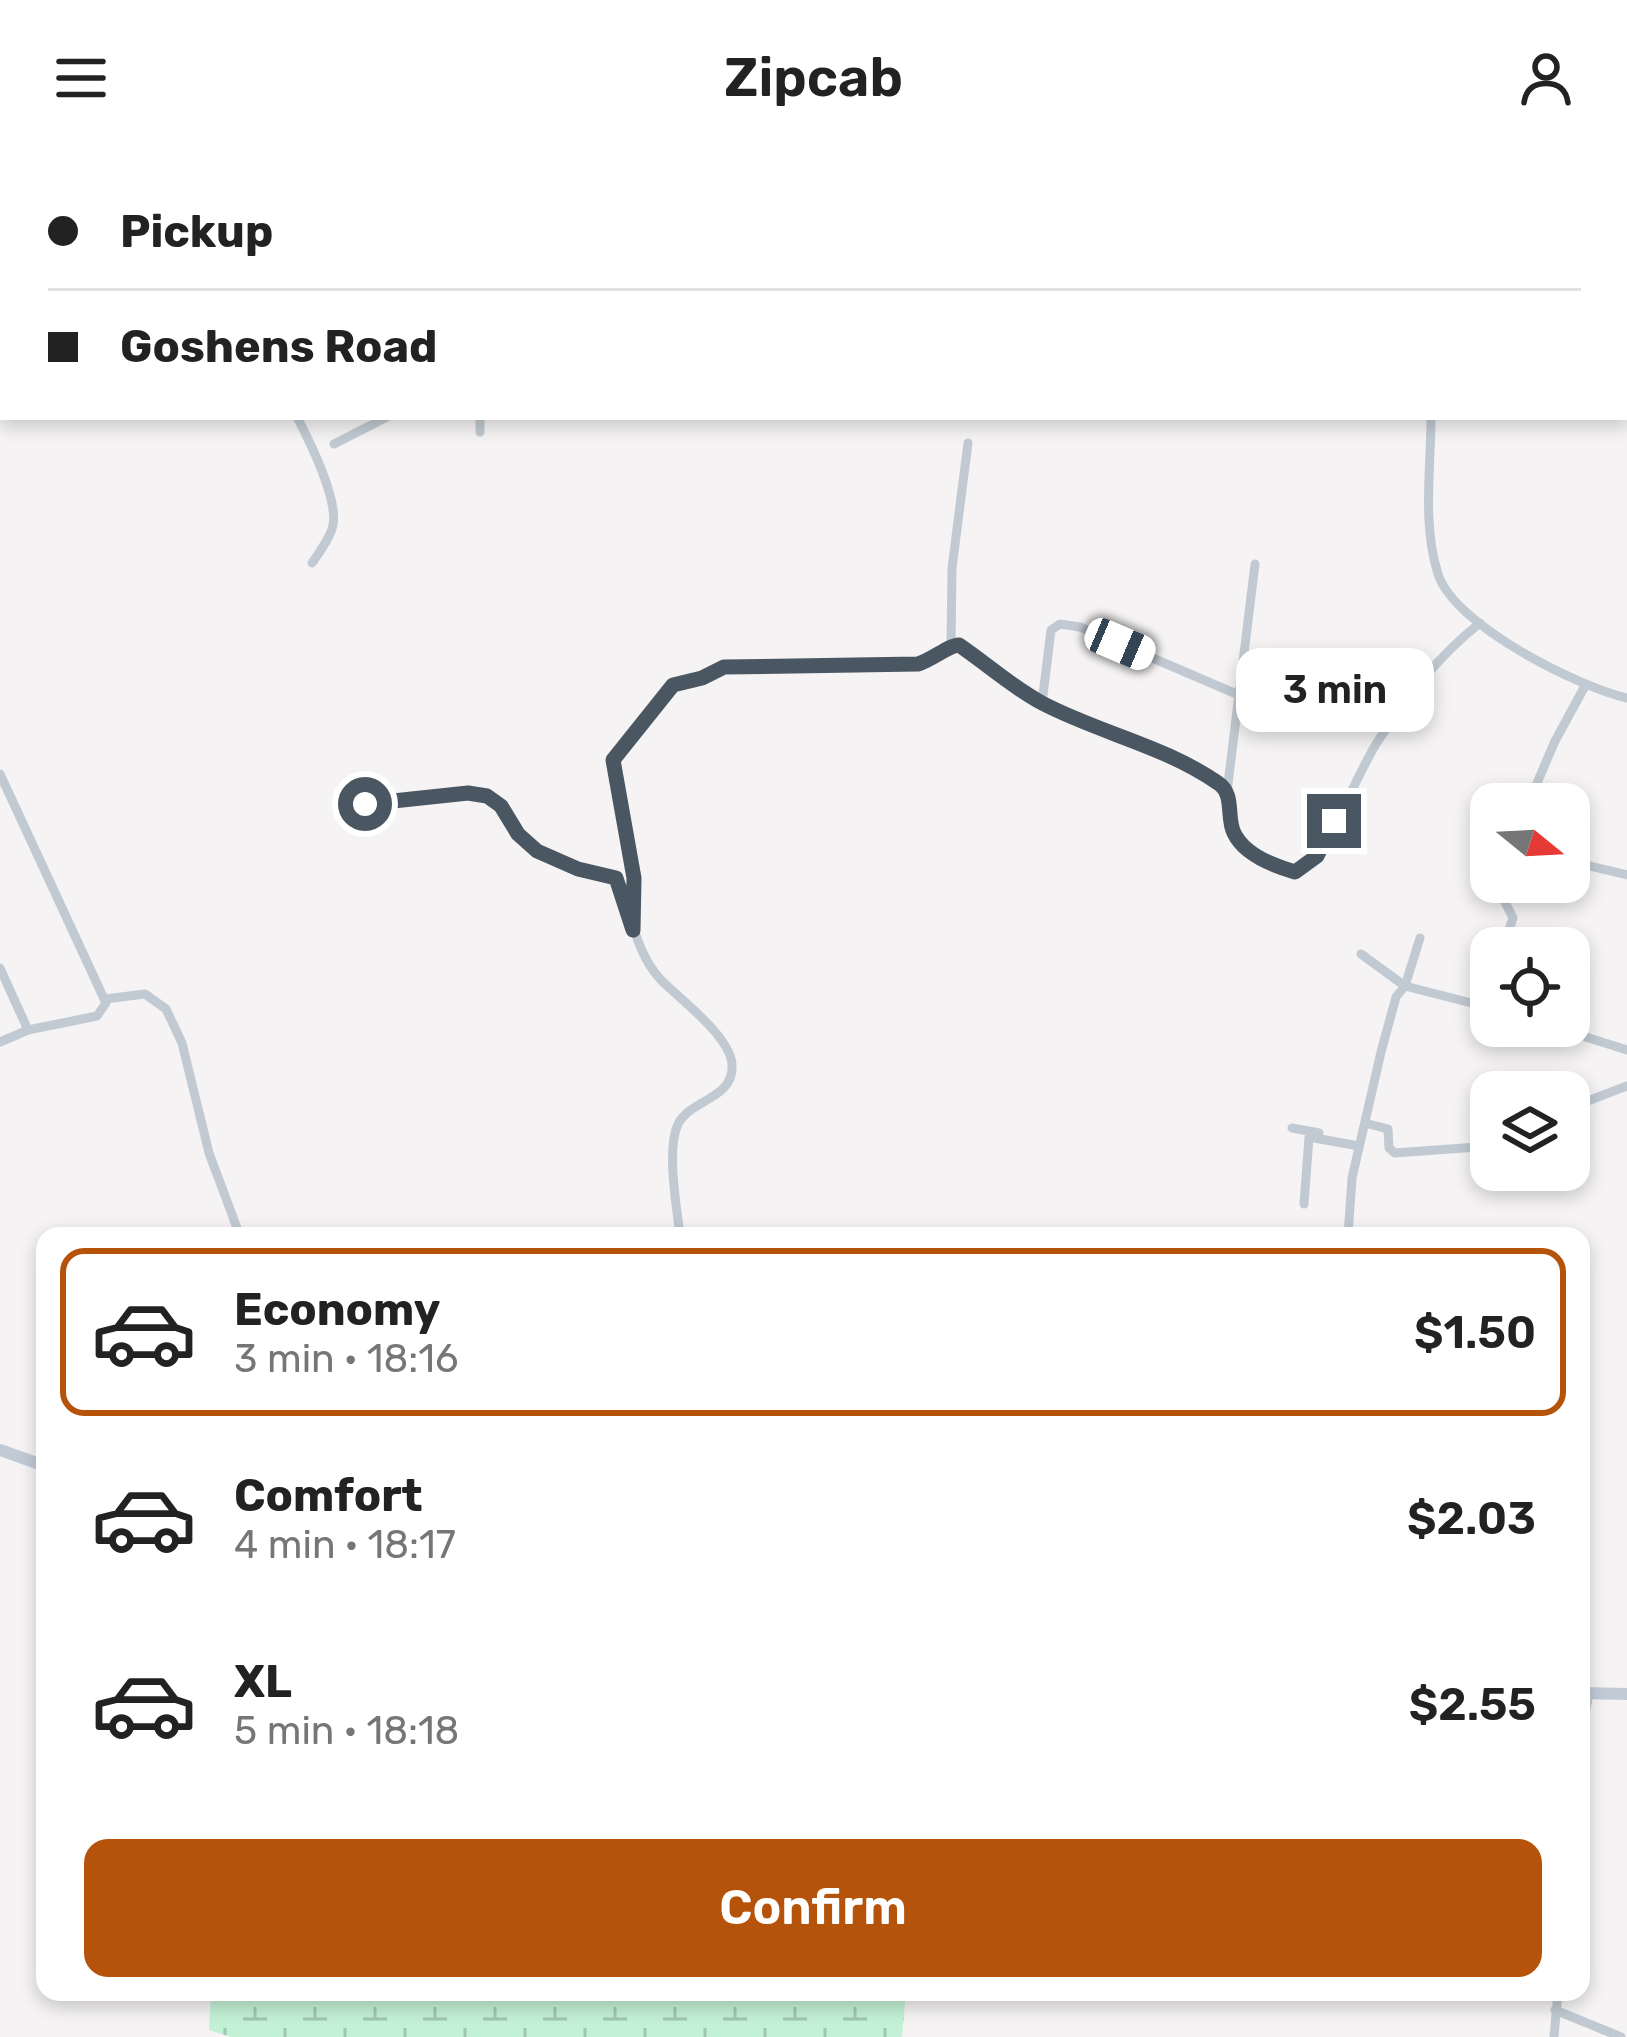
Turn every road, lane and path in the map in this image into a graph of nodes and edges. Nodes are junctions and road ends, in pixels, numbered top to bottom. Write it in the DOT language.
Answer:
graph roads {
  1 [pos="298,420"];
  2 [pos="381,420"];
  3 [pos="479,420"];
  4 [pos="1431,420"];
  5 [pos="480,432"];
  6 [pos="968,443"];
  7 [pos="334,444"];
  8 [pos="312,563"];
  9 [pos="1255,564"];
  10 [pos="1480,623"];
  11 [pos="951,645"];
  12 [pos="1585,686"];
  13 [pos="1239,695"];
  14 [pos="1627,698"];
  15 [pos="1042,703"];
  16 [pos="0,774"];
  17 [pos="1537,783"];
  18 [pos="1227,792"];
  19 [pos="365,804"];
  20 [pos="1590,866"];
  21 [pos="1627,875"];
  22 [pos="633,930"];
  23 [pos="1420,938"];
  24 [pos="1361,954"];
  25 [pos="0,968"];
  26 [pos="1405,986"];
  27 [pos="105,999"];
  28 [pos="1470,1002"];
  29 [pos="28,1030"];
  30 [pos="1590,1038"];
  31 [pos="0,1042"];
  32 [pos="1627,1050"];
  33 [pos="1627,1086"];
  34 [pos="1590,1100"];
  35 [pos="1292,1127"];
  36 [pos="1362,1135"];
  37 [pos="1470,1148"];
  38 [pos="1304,1204"];
  39 [pos="237,1227"];
  40 [pos="679,1227"];
  41 [pos="1348,1227"];
  42 [pos="0,1450"];
  43 [pos="36,1463"];
  44 [pos="1590,1693"];
  45 [pos="1627,1694"];
  46 [pos="1557,2001"];
  47 [pos="1556,2011"];
  48 [pos="1554,2037"];
  49 [pos="1621,2037"];
  1 -- 8 [label="street"];
  2 -- 7 [label="street"];
  3 -- 5 [label="street"];
  4 -- 10 [label="street"];
  6 -- 11 [label="street"];
  9 -- 13 [label="street"];
  10 -- 12 [label="street"];
  10 -- 18 [label="street"];
  11 -- 15 [label="street"];
  11 -- 22 [label="street"];
  12 -- 14 [label="street"];
  12 -- 17 [label="street"];
  13 -- 15 [label="street"];
  13 -- 18 [label="street"];
  15 -- 18 [label="street"];
  16 -- 27 [label="street"];
  19 -- 22 [label="street"];
  20 -- 21 [label="street"];
  22 -- 40 [label="street"];
  23 -- 26 [label="street"];
  24 -- 26 [label="street"];
  25 -- 29 [label="street"];
  26 -- 28 [label="street"];
  26 -- 36 [label="street"];
  27 -- 29 [label="street"];
  27 -- 39 [label="street"];
  29 -- 31 [label="street"];
  30 -- 32 [label="street"];
  33 -- 34 [label="street"];
  35 -- 36 [label="street"];
  36 -- 37 [label="street"];
  36 -- 38 [label="street"];
  36 -- 41 [label="street"];
  42 -- 43 [label="main road"];
  44 -- 45 [label="main road"];
  46 -- 47 [label="street"];
  47 -- 48 [label="street"];
  47 -- 49 [label="street"];
}
